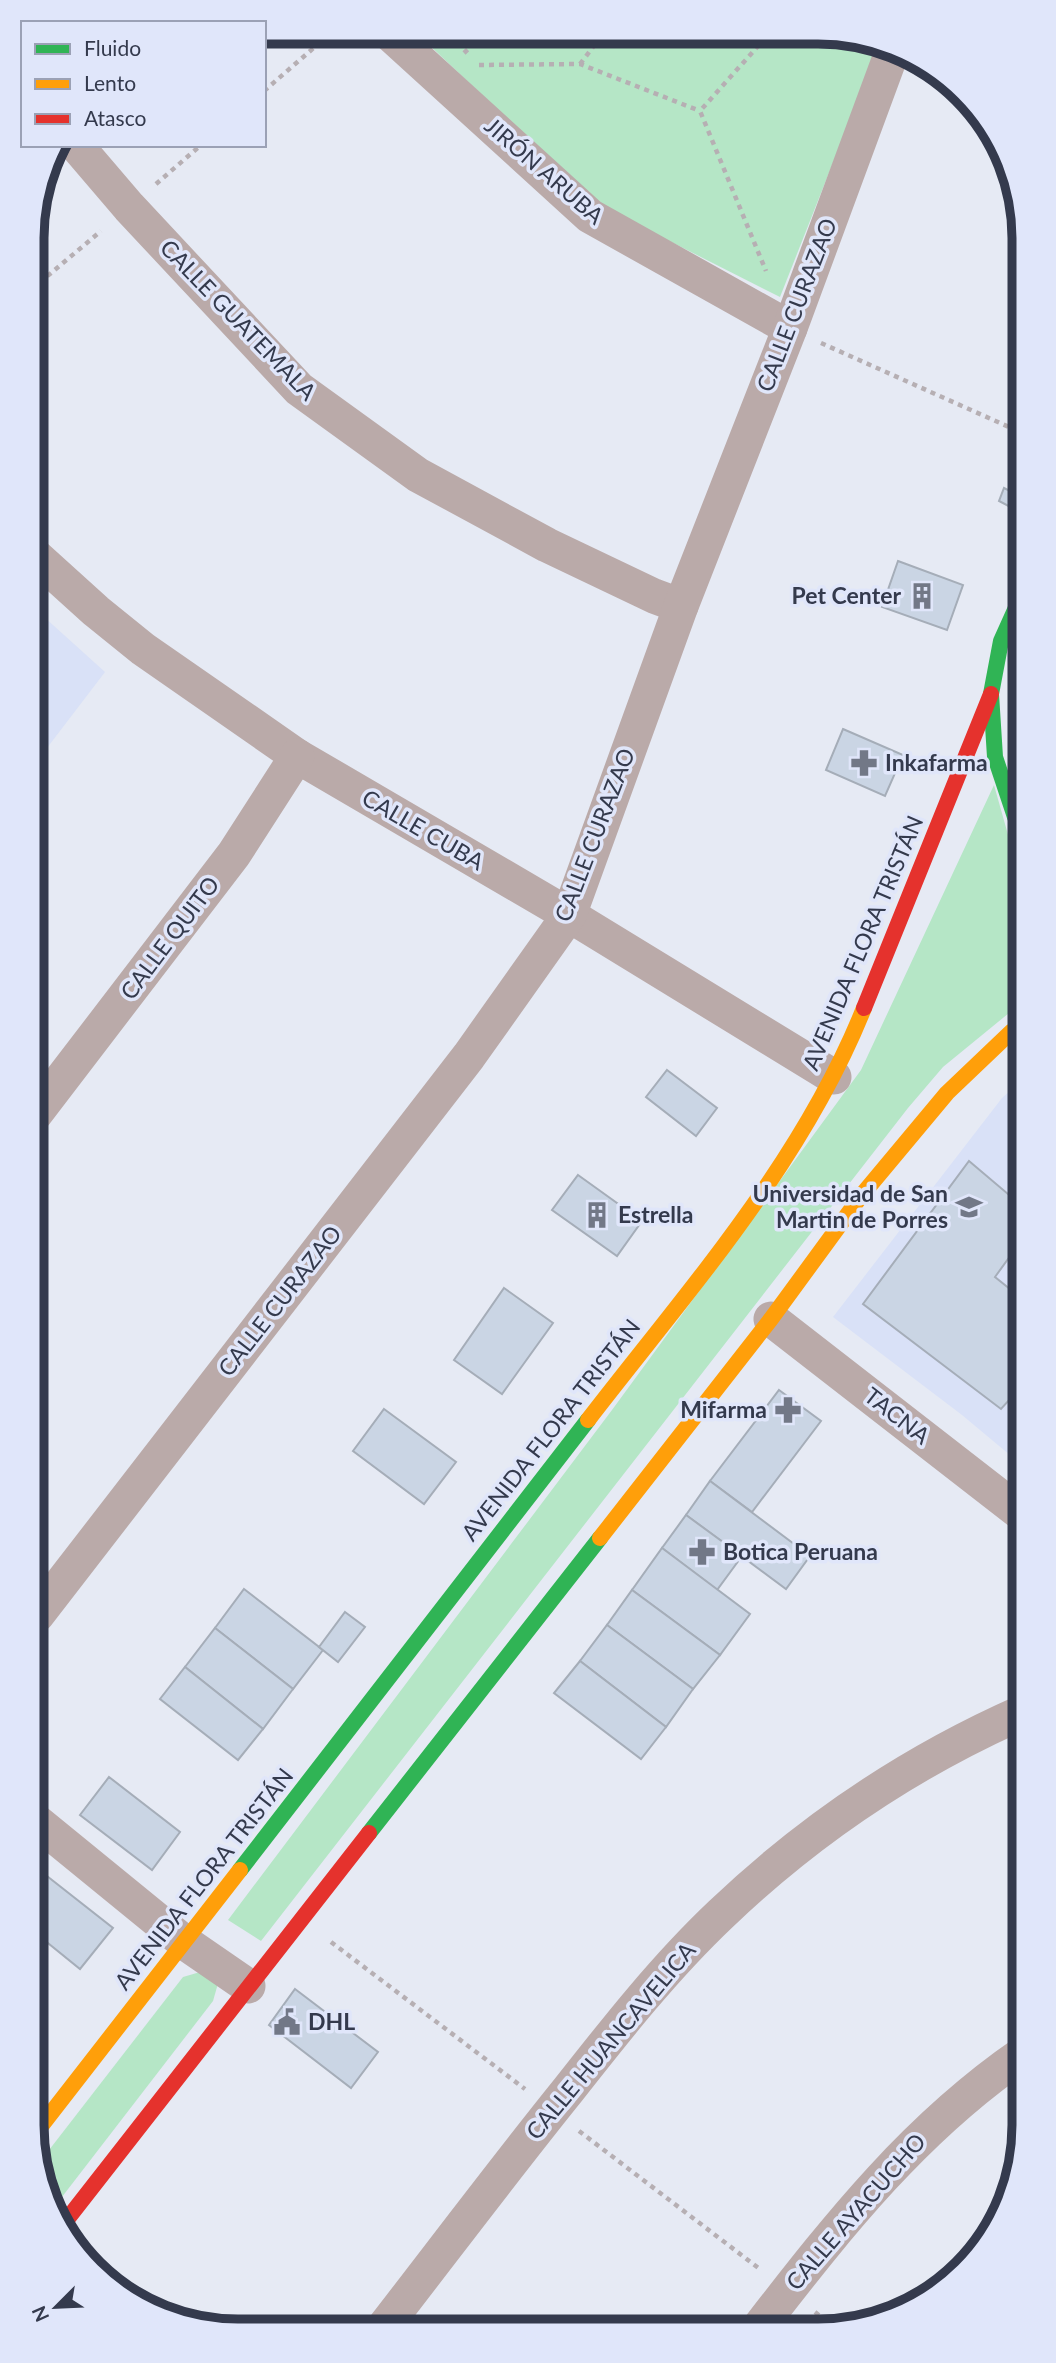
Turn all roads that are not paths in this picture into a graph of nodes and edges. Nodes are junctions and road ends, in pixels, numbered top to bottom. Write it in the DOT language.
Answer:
graph roads {
  1 [pos="401,44"];
  2 [pos="889,57"];
  3 [pos="78,147"];
  4 [pos="790,328"];
  5 [pos="44,564"];
  6 [pos="681,606"];
  7 [pos="1012,617"];
  8 [pos="991,695"];
  9 [pos="297,756"];
  10 [pos="1012,808"];
  11 [pos="569,915"];
  12 [pos="1012,1031"];
  13 [pos="834,1077"];
  14 [pos="44,1102"];
  15 [pos="771,1319"];
  16 [pos="1012,1506"];
  17 [pos="44,1606"];
  18 [pos="1012,1718"];
  19 [pos="44,1828"];
  20 [pos="184,1942"];
  21 [pos="248,1986"];
  22 [pos="1012,2062"];
  23 [pos="44,2122"];
  24 [pos="68,2218"];
  25 [pos="390,2319"];
  26 [pos="766,2319"];
  1 -- 4 [label="street, JIRÓN ARUBA"];
  2 -- 4 [label="street, CALLE CURAZAO"];
  3 -- 6 [label="street, CALLE GUATEMALA"];
  4 -- 6 [label="street, CALLE CURAZAO"];
  5 -- 9 [label="street, CALLE CUBA"];
  6 -- 11 [label="street, CALLE CURAZAO"];
  7 -- 8 [label="main road"];
  8 -- 10 [label="main road"];
  8 -- 13 [label="main road, AVENIDA FLORA TRISTÁN"];
  9 -- 11 [label="street, CALLE CUBA"];
  9 -- 14 [label="street, CALLE QUITO"];
  11 -- 13 [label="street, CALLE CUBA"];
  11 -- 17 [label="street, CALLE CURAZAO"];
  12 -- 15 [label="main road"];
  13 -- 20 [label="main road, AVENIDA FLORA TRISTÁN"];
  15 -- 16 [label="street, TACNA"];
  15 -- 21 [label="main road"];
  18 -- 25 [label="street, CALLE HUANCAVELICA"];
  19 -- 20 [label="street"];
  20 -- 21 [label="street"];
  20 -- 23 [label="main road, AVENIDA FLORA TRISTÁN"];
  21 -- 24 [label="main road"];
  22 -- 26 [label="street, CALLE AYACUCHO"];
}
